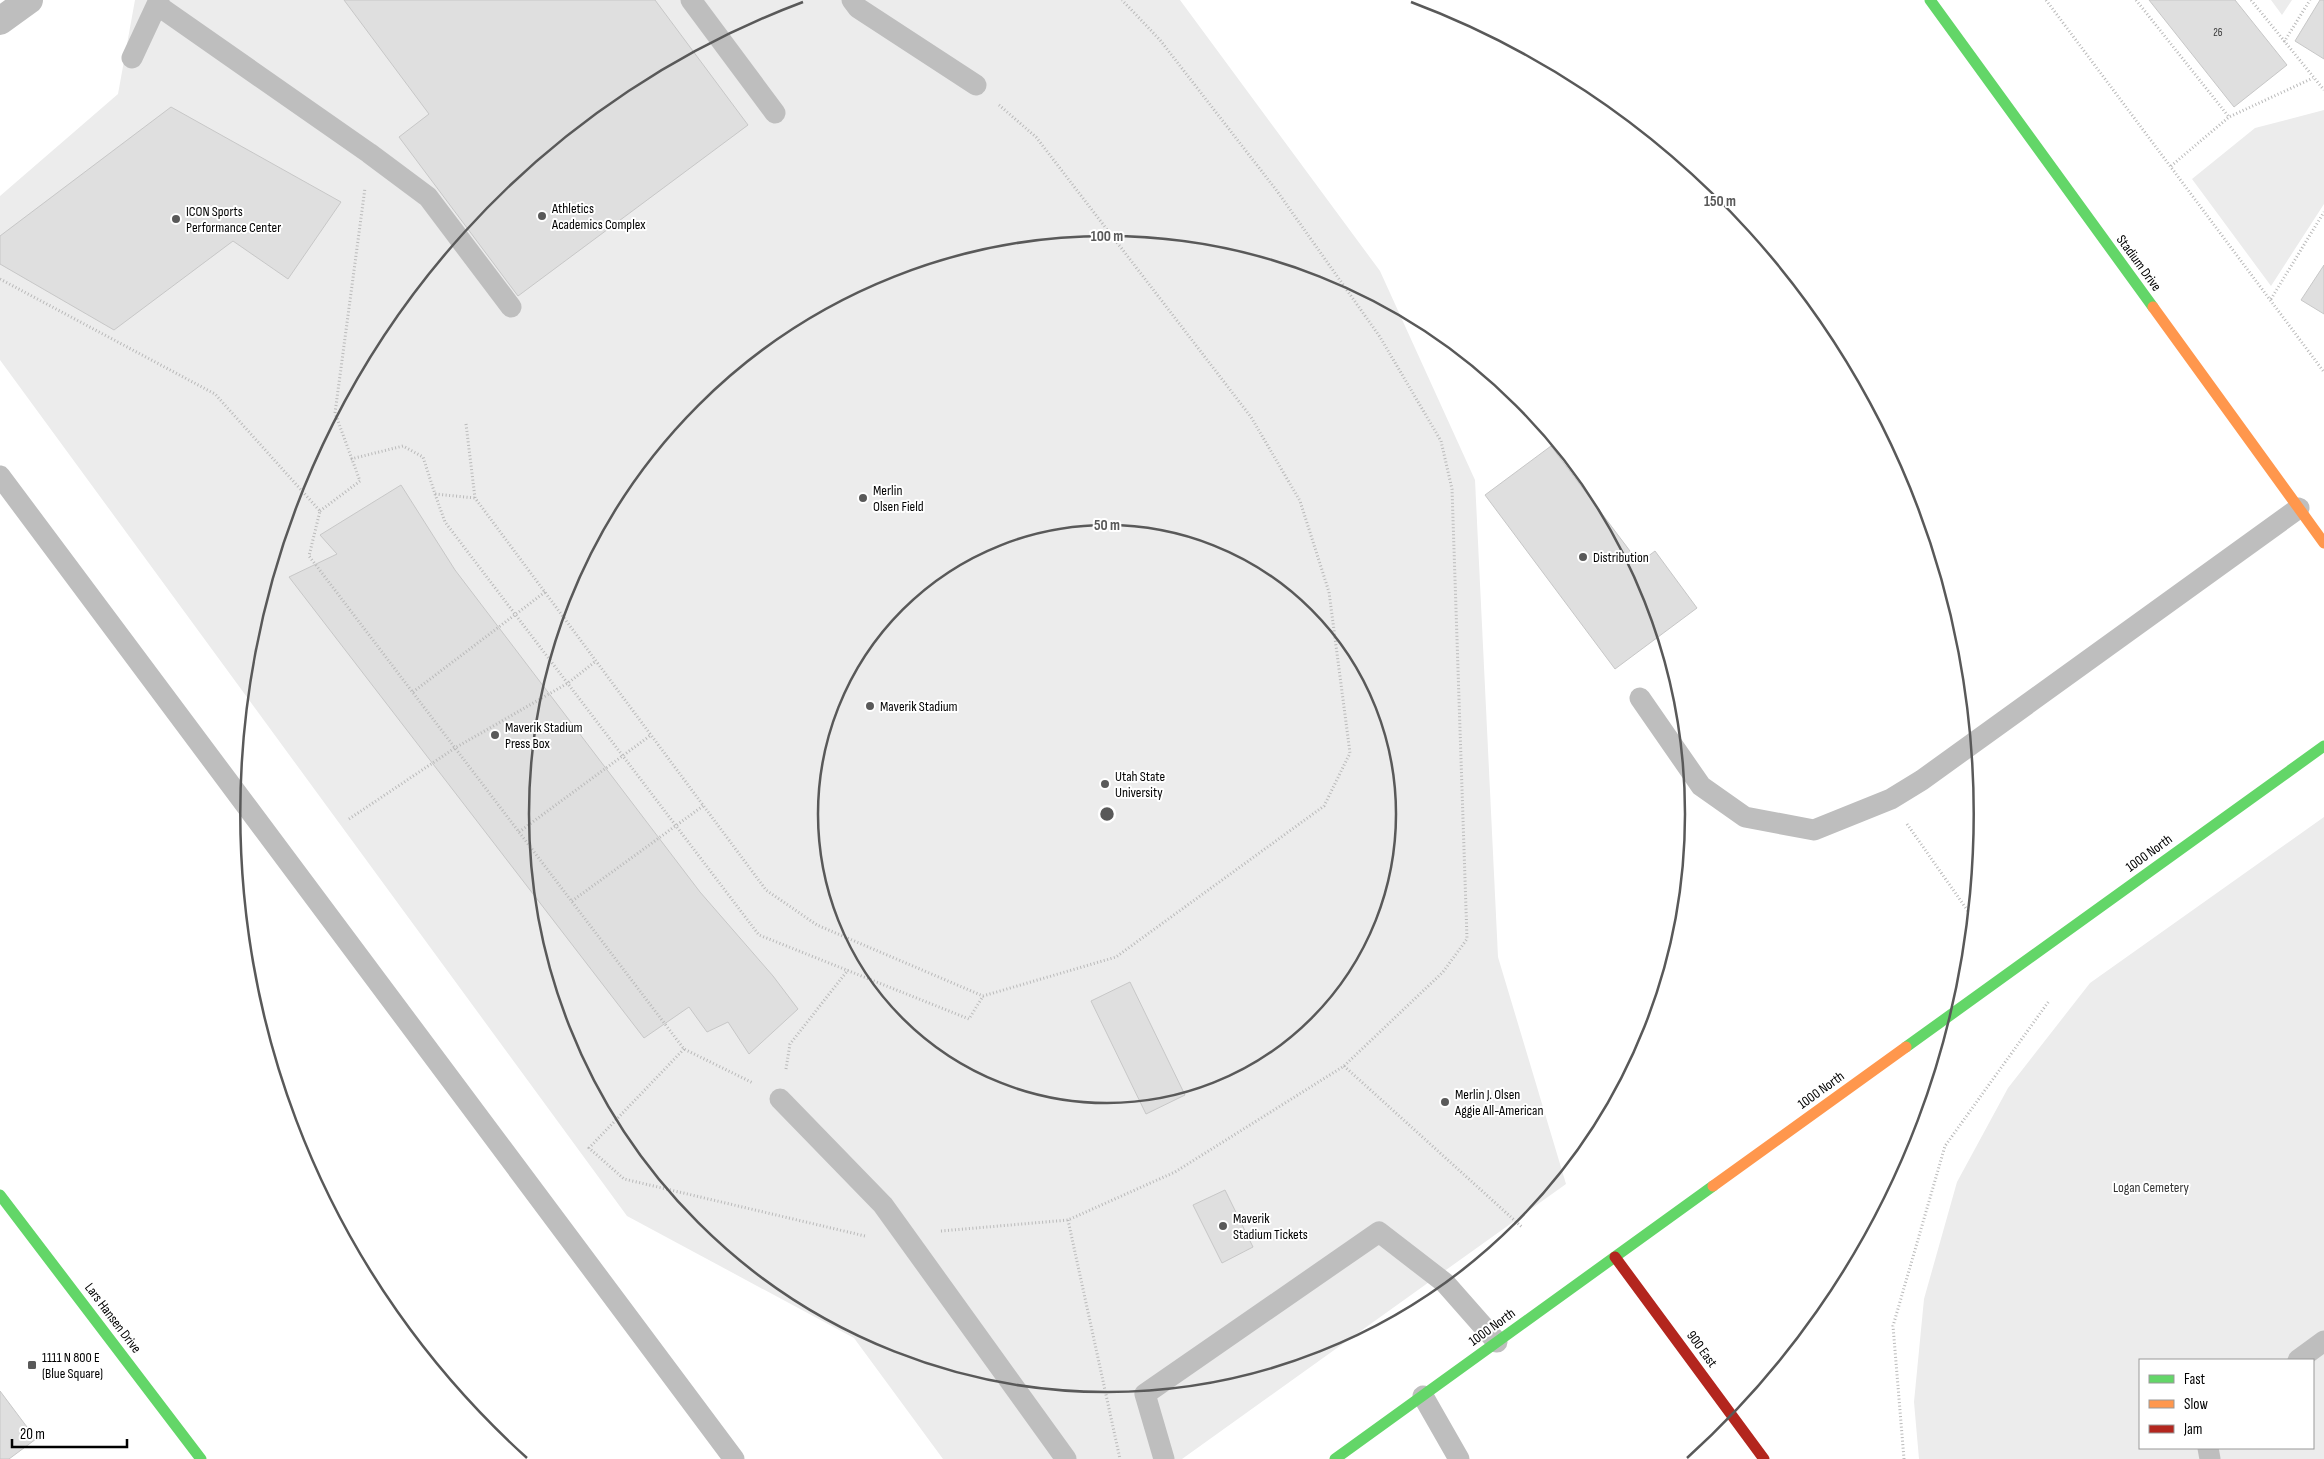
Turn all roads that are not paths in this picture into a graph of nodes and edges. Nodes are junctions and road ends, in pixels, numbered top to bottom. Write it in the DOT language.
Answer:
graph roads {
  1 [pos="29,0"];
  2 [pos="690,0"];
  3 [pos="852,0"];
  4 [pos="1930,0"];
  5 [pos="158,2"];
  6 [pos="0,21"];
  7 [pos="132,58"];
  8 [pos="976,85"];
  9 [pos="775,113"];
  10 [pos="511,307"];
  11 [pos="0,476"];
  12 [pos="2298,508"];
  13 [pos="2324,543"];
  14 [pos="1640,698"];
  15 [pos="2324,746"];
  16 [pos="780,1099"];
  17 [pos="0,1195"];
  18 [pos="1616,1257"];
  19 [pos="2324,1341"];
  20 [pos="1497,1342"];
  21 [pos="2299,1359"];
  22 [pos="1423,1396"];
  23 [pos="201,1459"];
  24 [pos="734,1459"];
  25 [pos="1066,1459"];
  26 [pos="1164,1459"];
  27 [pos="1335,1459"];
  28 [pos="1459,1459"];
  29 [pos="1764,1459"];
  1 -- 6 [label="street"];
  2 -- 9 [label="lane"];
  3 -- 8 [label="lane"];
  4 -- 12 [label="street, Stadium Drive"];
  5 -- 7 [label="lane"];
  5 -- 10 [label="lane"];
  11 -- 24 [label="lane"];
  12 -- 13 [label="street, Stadium Drive"];
  12 -- 14 [label="lane"];
  15 -- 18 [label="street, 1000 North"];
  16 -- 25 [label="lane"];
  17 -- 23 [label="street, Lars Hansen Drive"];
  18 -- 20 [label="street, 1000 North"];
  18 -- 29 [label="street, 900 East"];
  19 -- 21 [label="lane"];
  20 -- 22 [label="street, 1000 North"];
  20 -- 26 [label="lane"];
  22 -- 27 [label="street, 1000 North"];
  22 -- 28 [label="lane"];
}
